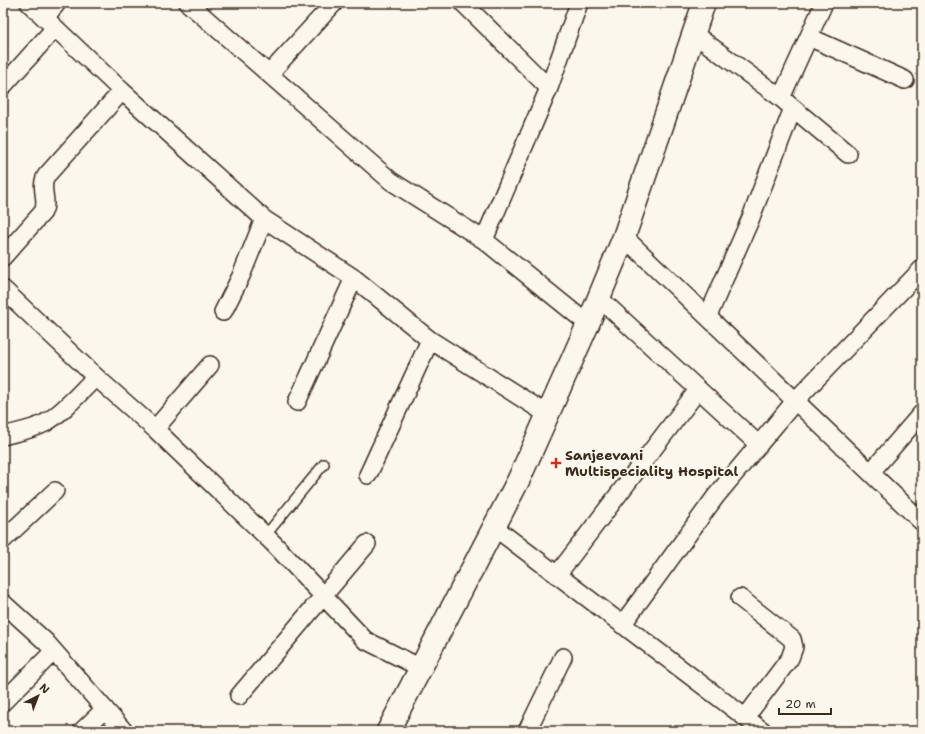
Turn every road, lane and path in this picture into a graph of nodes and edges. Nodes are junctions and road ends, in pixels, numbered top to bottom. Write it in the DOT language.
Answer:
graph roads {
  1 [pos="29,3"];
  2 [pos="57,3"];
  3 [pos="188,3"];
  4 [pos="334,3"];
  5 [pos="463,3"];
  6 [pos="578,3"];
  7 [pos="704,3"];
  8 [pos="824,3"];
  9 [pos="50,23"];
  10 [pos="694,34"];
  11 [pos="809,37"];
  12 [pos="269,74"];
  13 [pos="906,80"];
  14 [pos="3,86"];
  15 [pos="549,88"];
  16 [pos="122,91"];
  17 [pos="787,103"];
  18 [pos="848,154"];
  19 [pos="264,219"];
  20 [pos="624,237"];
  21 [pos="484,240"];
  22 [pos="3,257"];
  23 [pos="922,269"];
  24 [pos="354,278"];
  25 [pos="3,289"];
  26 [pos="599,298"];
  27 [pos="222,312"];
  28 [pos="708,316"];
  29 [pos="588,324"];
  30 [pos="430,340"];
  31 [pos="210,365"];
  32 [pos="96,377"];
  33 [pos="698,390"];
  34 [pos="796,400"];
  35 [pos="297,402"];
  36 [pos="922,413"];
  37 [pos="547,414"];
  38 [pos="155,429"];
  39 [pos="3,436"];
  40 [pos="759,445"];
  41 [pos="324,464"];
  42 [pos="870,472"];
  43 [pos="368,475"];
  44 [pos="55,491"];
  45 [pos="922,522"];
  46 [pos="494,527"];
  47 [pos="265,536"];
  48 [pos="3,540"];
  49 [pos="367,544"];
  50 [pos="557,575"];
  51 [pos="324,597"];
  52 [pos="740,598"];
  53 [pos="3,603"];
  54 [pos="622,625"];
  55 [pos="54,650"];
  56 [pos="563,656"];
  57 [pos="420,668"];
  58 [pos="239,696"];
  59 [pos="3,702"];
  60 [pos="105,709"];
  61 [pos="745,718"];
  62 [pos="82,731"];
  63 [pos="124,731"];
  64 [pos="388,731"];
  65 [pos="527,731"];
  66 [pos="763,731"];
  1 -- 9 [label="street"];
  2 -- 9 [label="street"];
  3 -- 12 [label="street"];
  4 -- 12 [label="street"];
  5 -- 15 [label="street"];
  6 -- 15 [label="street"];
  7 -- 10 [label="street"];
  8 -- 11 [label="street"];
  9 -- 14 [label="street"];
  9 -- 16 [label="street"];
  10 -- 17 [label="street"];
  10 -- 20 [label="street"];
  11 -- 13 [label="street"];
  11 -- 17 [label="street"];
  12 -- 21 [label="street"];
  15 -- 21 [label="street"];
  16 -- 19 [label="street"];
  16 -- 22 [label="street"];
  17 -- 18 [label="street"];
  17 -- 28 [label="street"];
  19 -- 24 [label="street"];
  19 -- 27 [label="street"];
  20 -- 26 [label="street"];
  20 -- 28 [label="street"];
  21 -- 29 [label="street"];
  23 -- 34 [label="street"];
  24 -- 30 [label="street"];
  24 -- 35 [label="street"];
  25 -- 32 [label="street"];
  26 -- 29 [label="street"];
  26 -- 33 [label="street"];
  28 -- 34 [label="street"];
  29 -- 37 [label="street"];
  30 -- 37 [label="street"];
  30 -- 43 [label="street"];
  31 -- 38 [label="street"];
  32 -- 38 [label="street"];
  32 -- 39 [label="street"];
  33 -- 40 [label="street"];
  33 -- 50 [label="street"];
  34 -- 40 [label="street"];
  34 -- 42 [label="street"];
  36 -- 42 [label="street"];
  37 -- 46 [label="street"];
  38 -- 47 [label="street"];
  40 -- 54 [label="street"];
  41 -- 47 [label="lane"];
  42 -- 45 [label="street"];
  44 -- 48 [label="street"];
  46 -- 50 [label="street"];
  46 -- 57 [label="street"];
  47 -- 51 [label="street"];
  49 -- 51 [label="street"];
  50 -- 54 [label="street"];
  51 -- 57 [label="street"];
  51 -- 58 [label="street"];
  52 -- 61 [label="street"];
  53 -- 55 [label="street"];
  54 -- 61 [label="street"];
  55 -- 59 [label="street"];
  55 -- 60 [label="street"];
  56 -- 65 [label="street"];
  57 -- 64 [label="street"];
  60 -- 62 [label="street"];
  60 -- 63 [label="street"];
  61 -- 66 [label="street"];
}
